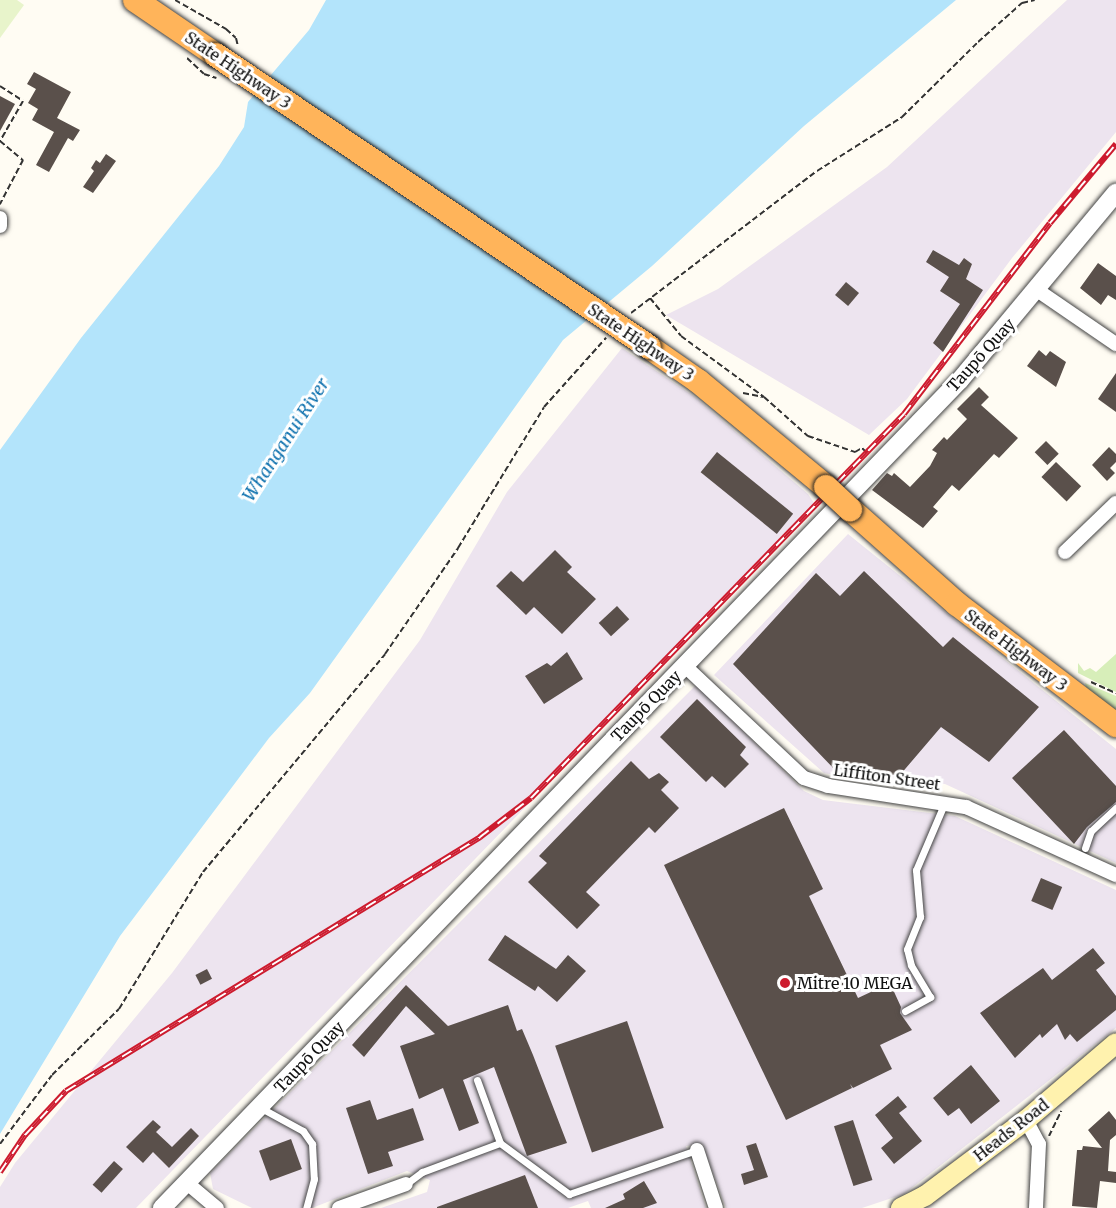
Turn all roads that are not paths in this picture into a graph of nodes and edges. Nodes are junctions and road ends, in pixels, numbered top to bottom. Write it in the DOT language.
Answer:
graph roads {
  1 [pos="135,0"];
  2 [pos="1116,193"];
  3 [pos="0,218"];
  4 [pos="0,226"];
  5 [pos="1037,290"];
  6 [pos="1116,344"];
  7 [pos="1116,503"];
  8 [pos="1065,552"];
  9 [pos="685,666"];
  10 [pos="1116,725"];
  11 [pos="945,802"];
  12 [pos="1116,808"];
  13 [pos="1085,848"];
  14 [pos="1116,875"];
  15 [pos="905,1011"];
  16 [pos="1116,1043"];
  17 [pos="477,1080"];
  18 [pos="260,1108"];
  19 [pos="1026,1120"];
  20 [pos="500,1143"];
  21 [pos="697,1150"];
  22 [pos="187,1183"];
  23 [pos="405,1184"];
  24 [pos="162,1208"];
  25 [pos="217,1208"];
  26 [pos="306,1208"];
  27 [pos="339,1208"];
  28 [pos="716,1208"];
  29 [pos="901,1208"];
  30 [pos="1036,1208"];
  1 -- 10 [label="highway, State Highway 3, bridge"];
  2 -- 5 [label="street, Taupō Quay"];
  3 -- 4 [label="street"];
  5 -- 6 [label="street"];
  5 -- 9 [label="street, Taupō Quay"];
  7 -- 8 [label="street"];
  9 -- 11 [label="street, Liffiton Street"];
  9 -- 18 [label="street, Taupō Quay"];
  11 -- 14 [label="street, Liffiton Street"];
  11 -- 15 [label="lane"];
  12 -- 13 [label="lane"];
  16 -- 19 [label="main road, Heads Road"];
  17 -- 20 [label="lane"];
  18 -- 22 [label="street, Taupō Quay"];
  18 -- 26 [label="lane"];
  19 -- 29 [label="main road, Heads Road"];
  19 -- 30 [label="street"];
  20 -- 21 [label="lane"];
  20 -- 23 [label="lane"];
  21 -- 28 [label="street"];
  22 -- 24 [label="street, Taupō Quay"];
  22 -- 25 [label="street"];
  23 -- 27 [label="street"];
}
